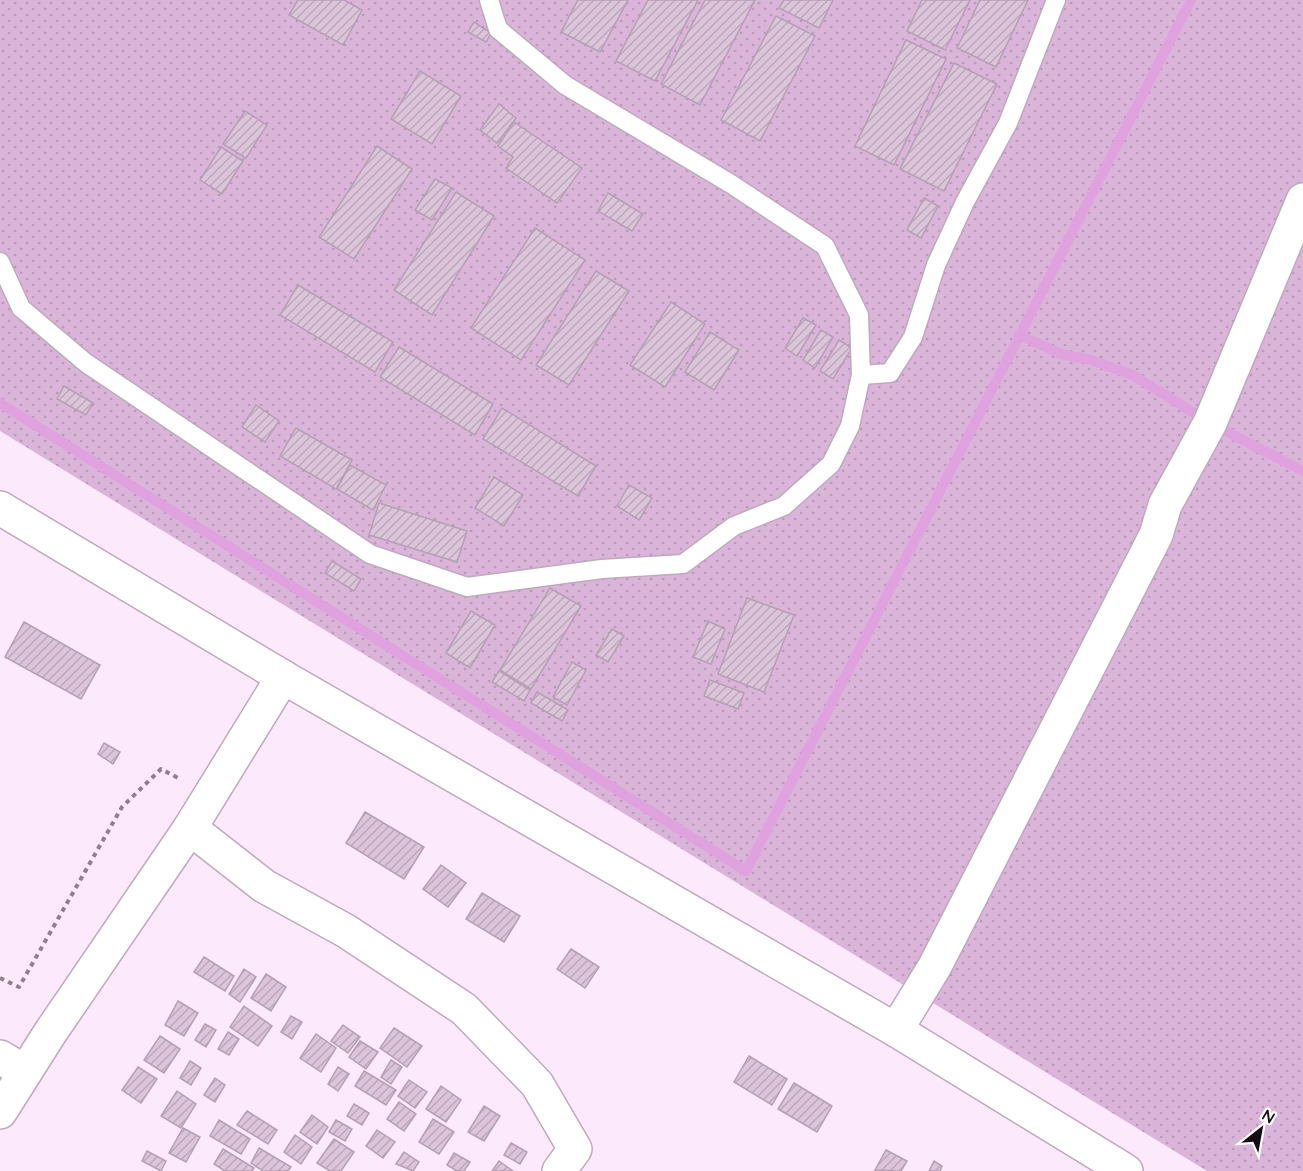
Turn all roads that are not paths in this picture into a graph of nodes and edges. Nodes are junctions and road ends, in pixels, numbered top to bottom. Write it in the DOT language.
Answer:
graph roads {
  1 [pos="489,0"];
  2 [pos="1056,0"];
  3 [pos="1303,200"];
  4 [pos="0,262"];
  5 [pos="861,375"];
  6 [pos="0,508"];
  7 [pos="283,677"];
  8 [pos="190,828"];
  9 [pos="896,1029"];
  10 [pos="13,1064"];
  11 [pos="0,1112"];
  12 [pos="560,1171"];
  13 [pos="1126,1171"];
  1 -- 5 [label="lane"];
  2 -- 5 [label="lane"];
  3 -- 9 [label="street"];
  4 -- 5 [label="lane"];
  6 -- 7 [label="street"];
  7 -- 8 [label="street"];
  7 -- 9 [label="street"];
  8 -- 10 [label="street"];
  8 -- 12 [label="street"];
  9 -- 13 [label="street"];
  10 -- 11 [label="street"];
}
